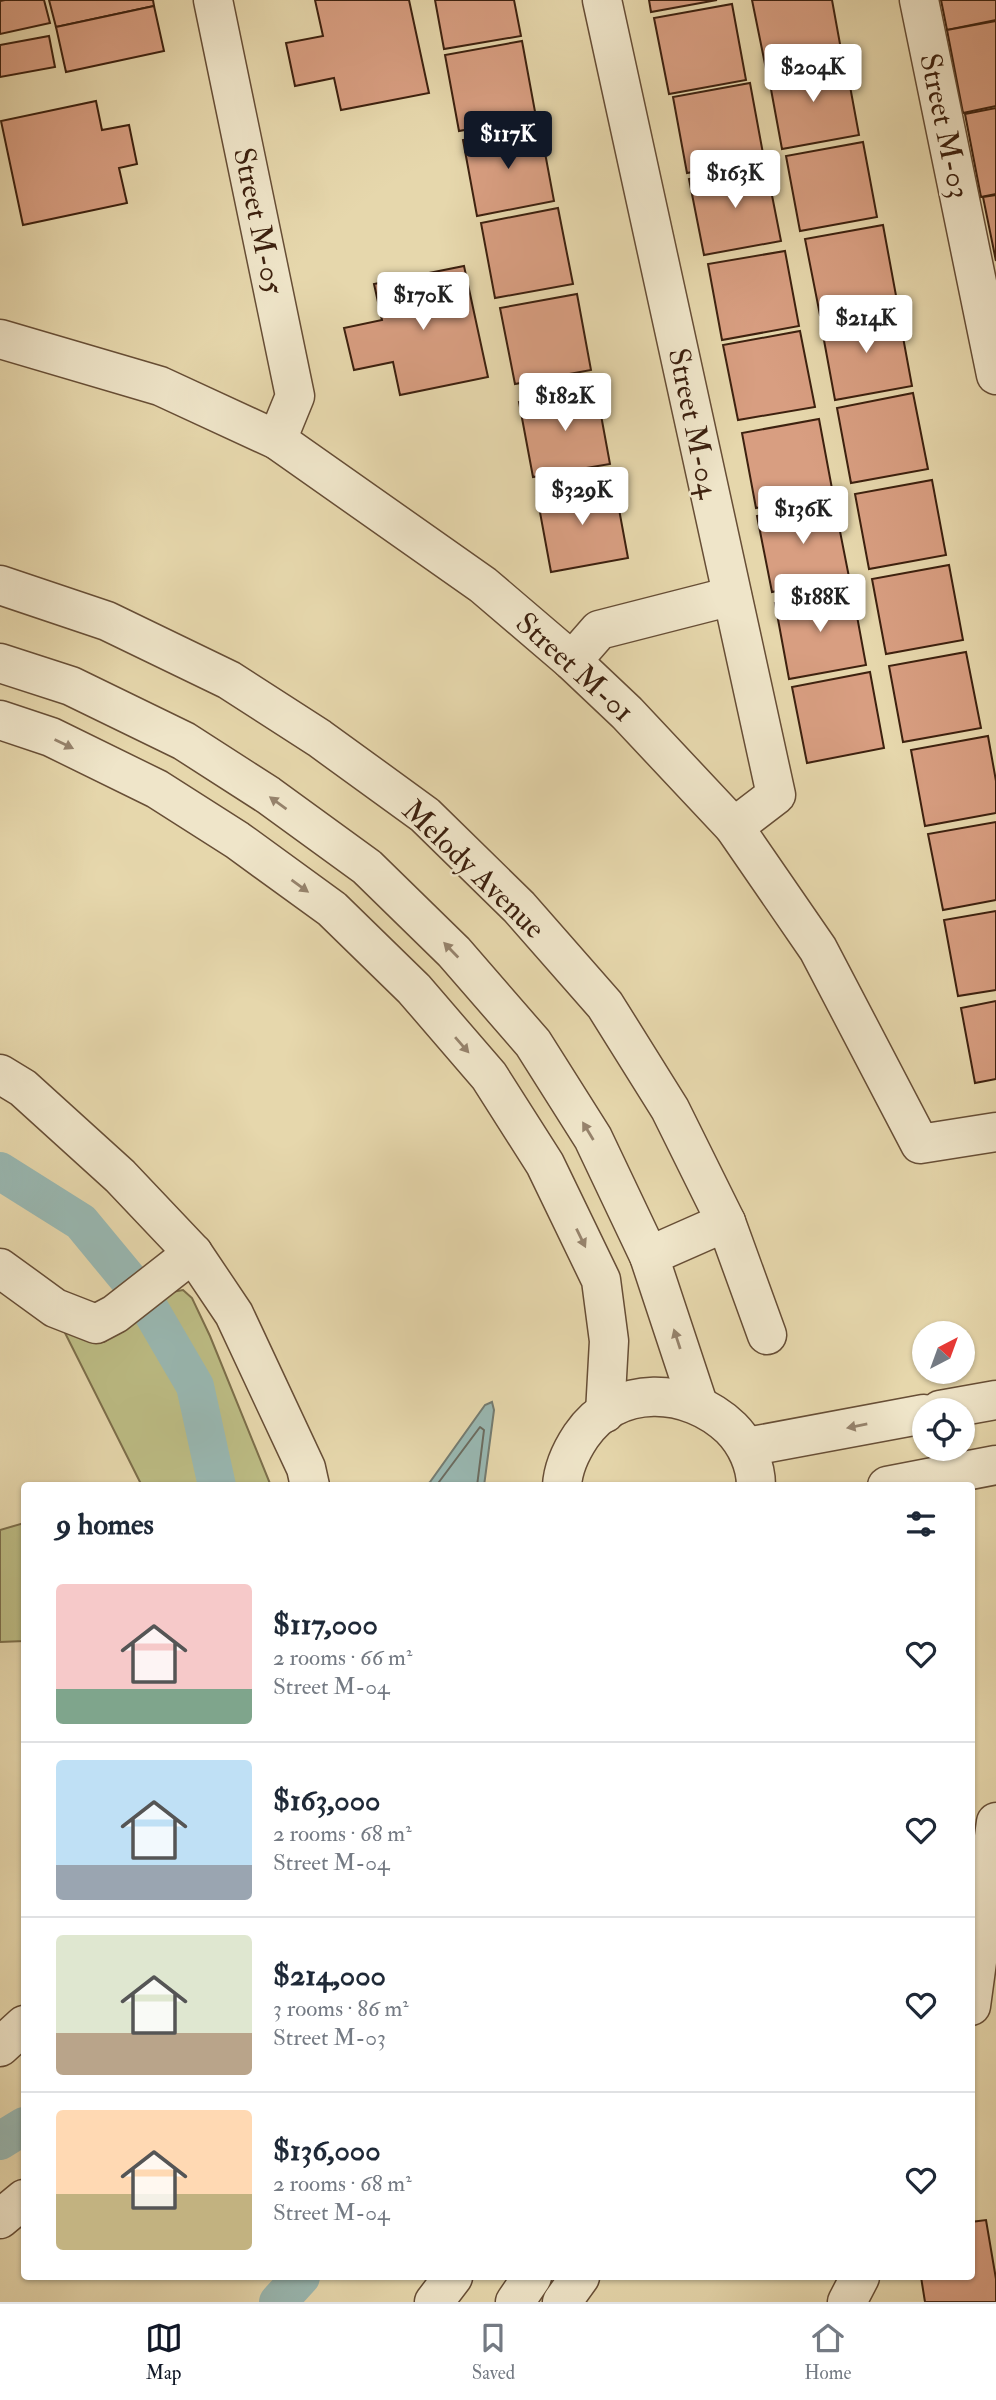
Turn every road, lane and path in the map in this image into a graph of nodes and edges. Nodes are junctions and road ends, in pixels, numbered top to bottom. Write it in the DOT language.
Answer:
graph roads {
  1 [pos="212,0"];
  2 [pos="601,0"];
  3 [pos="919,0"];
  4 [pos="0,339"];
  5 [pos="996,375"];
  6 [pos="278,440"];
  7 [pos="0,585"];
  8 [pos="732,596"];
  9 [pos="572,661"];
  10 [pos="0,663"];
  11 [pos="0,720"];
  12 [pos="734,827"];
  13 [pos="0,1074"];
  14 [pos="996,1132"];
  15 [pos="726,1222"];
  16 [pos="649,1256"];
  17 [pos="179,1265"];
  18 [pos="0,1268"];
  19 [pos="767,1335"];
  20 [pos="996,1400"];
  21 [pos="698,1404"];
  22 [pos="975,1404"];
  23 [pos="605,1413"];
  24 [pos="912,1415"];
  25 [pos="747,1447"];
  26 [pos="996,1465"];
  27 [pos="308,1477"];
  28 [pos="563,1482"];
  29 [pos="755,1482"];
  30 [pos="908,1482"];
  31 [pos="996,1822"];
  32 [pos="975,1977"];
  33 [pos="996,2002"];
  34 [pos="975,2005"];
  35 [pos="21,2028"];
  36 [pos="0,2047"];
  37 [pos="21,2201"];
  38 [pos="0,2218"];
  39 [pos="451,2280"];
  40 [pos="530,2280"];
  41 [pos="578,2280"];
  42 [pos="858,2280"];
  43 [pos="435,2302"];
  44 [pos="514,2302"];
  45 [pos="562,2302"];
  46 [pos="847,2302"];
  1 -- 6 [label="street, Street M-05"];
  2 -- 8 [label="street, Street M-04"];
  3 -- 5 [label="street, Street M-03"];
  4 -- 6 [label="street, Street M-01"];
  6 -- 9 [label="street, Street M-01"];
  7 -- 15 [label="street, Melody Avenue"];
  8 -- 9 [label="street"];
  8 -- 12 [label="street, Street M-04"];
  9 -- 12 [label="street, Street M-01"];
  16 -- 10 [label="street, one-way"];
  11 -- 23 [label="street, one-way"];
  12 -- 14 [label="street, Street M-01"];
  13 -- 17 [label="street"];
  15 -- 16 [label="street"];
  15 -- 19 [label="street, Melody Avenue"];
  21 -- 16 [label="street, one-way"];
  17 -- 18 [label="street"];
  17 -- 27 [label="street"];
  20 -- 22 [label="street"];
  21 -- 23 [label="street"];
  21 -- 25 [label="street"];
  23 -- 28 [label="street"];
  24 -- 25 [label="street, one-way"];
  25 -- 29 [label="street"];
  26 -- 30 [label="street"];
  31 -- 32 [label="street"];
  33 -- 34 [label="street"];
  35 -- 36 [label="street"];
  37 -- 38 [label="street"];
  39 -- 43 [label="street"];
  40 -- 44 [label="street"];
  41 -- 45 [label="street"];
  42 -- 46 [label="street"];
}
